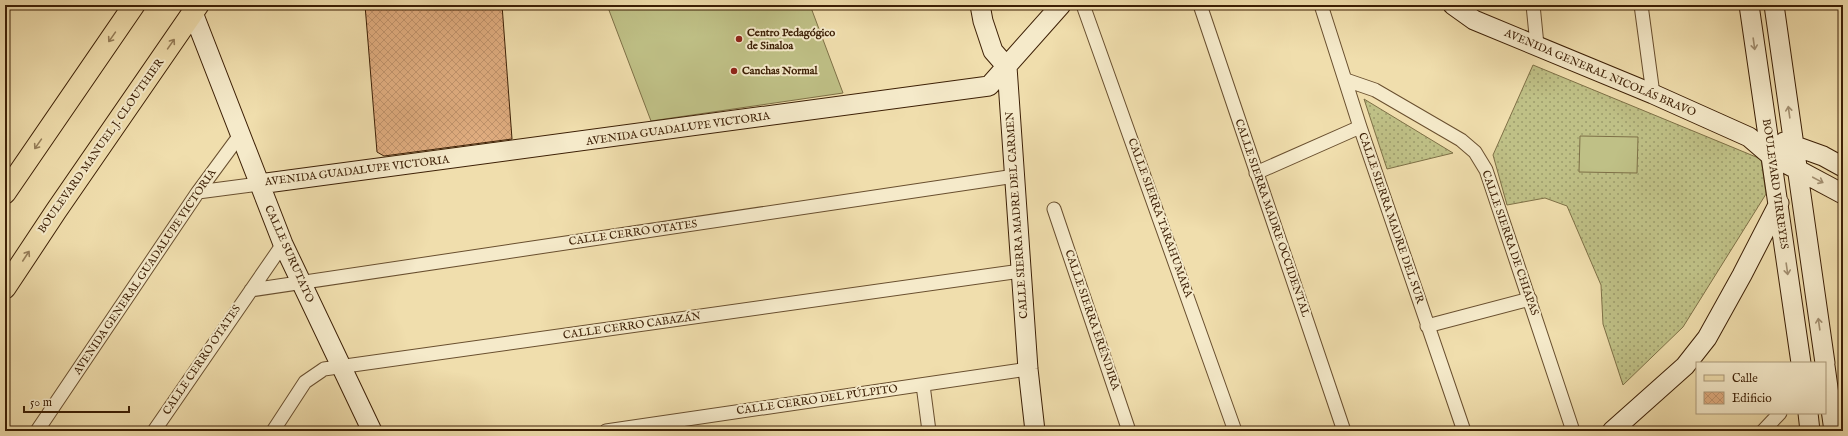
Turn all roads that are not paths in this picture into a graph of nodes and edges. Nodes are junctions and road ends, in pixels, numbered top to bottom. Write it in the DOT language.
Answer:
graph roads {
  1 [pos="134,5"];
  2 [pos="980,5"];
  3 [pos="1061,5"];
  4 [pos="1083,5"];
  5 [pos="1200,5"];
  6 [pos="1321,5"];
  7 [pos="1453,5"];
  8 [pos="1533,5"];
  9 [pos="1641,5"];
  10 [pos="1749,5"];
  11 [pos="1774,5"];
  12 [pos="194,8"];
  13 [pos="1537,45"];
  14 [pos="1007,67"];
  15 [pos="1346,80"];
  16 [pos="1653,94"];
  17 [pos="1360,127"];
  18 [pos="240,134"];
  19 [pos="1762,143"];
  20 [pos="1794,145"];
  21 [pos="1843,167"];
  22 [pos="1797,168"];
  23 [pos="1256,173"];
  24 [pos="1014,176"];
  25 [pos="7,184"];
  26 [pos="259,184"];
  27 [pos="198,192"];
  28 [pos="1843,194"];
  29 [pos="1778,205"];
  30 [pos="1054,210"];
  31 [pos="282,244"];
  32 [pos="1021,270"];
  33 [pos="300,282"];
  34 [pos="5,288"];
  35 [pos="250,290"];
  36 [pos="1530,299"];
  37 [pos="1428,326"];
  38 [pos="1801,362"];
  39 [pos="1825,362"];
  40 [pos="342,367"];
  41 [pos="1028,369"];
  42 [pos="1826,371"];
  43 [pos="923,385"];
  44 [pos="1779,414"];
  45 [pos="1808,414"];
  46 [pos="37,431"];
  47 [pos="154,431"];
  48 [pos="273,431"];
  49 [pos="372,431"];
  50 [pos="606,431"];
  51 [pos="928,431"];
  52 [pos="1035,431"];
  53 [pos="1129,431"];
  54 [pos="1235,431"];
  55 [pos="1344,431"];
  56 [pos="1464,431"];
  57 [pos="1573,431"];
  58 [pos="1612,431"];
  59 [pos="1763,431"];
  60 [pos="1810,431"];
  61 [pos="1834,431"];
  1 -- 25 [label="main road, one-way"];
  2 -- 14 [label="street"];
  3 -- 14 [label="street, AVENIDA GUADALUPE VICTORIA"];
  4 -- 54 [label="street, CALLE SIERRA TARAHUMARA"];
  5 -- 23 [label="street, CALLE SIERRA MADRE OCCIDENTAL"];
  6 -- 15 [label="street, CALLE SIERRA MADRE DEL SUR"];
  7 -- 13 [label="street, AVENIDA GENERAL NICOLÁS BRAVO"];
  8 -- 13 [label="street"];
  9 -- 16 [label="street"];
  10 -- 19 [label="street, BOULEVARD VIRREYES, one-way"];
  20 -- 11 [label="street, one-way"];
  12 -- 18 [label="street, CALLE SURUTATO"];
  34 -- 12 [label="main road, BOULEVARD MANUEL J. CLOUTHIER, one-way"];
  13 -- 16 [label="street, AVENIDA GENERAL NICOLÁS BRAVO"];
  14 -- 24 [label="street, CALLE SIERRA MADRE DEL CARMEN"];
  14 -- 26 [label="street, AVENIDA GUADALUPE VICTORIA"];
  15 -- 17 [label="street, CALLE SIERRA MADRE DEL SUR"];
  15 -- 36 [label="street, CALLE SIERRA DE CHIAPAS"];
  16 -- 19 [label="street, AVENIDA GENERAL NICOLÁS BRAVO"];
  17 -- 23 [label="street"];
  17 -- 37 [label="street, CALLE SIERRA MADRE DEL SUR"];
  18 -- 26 [label="street, CALLE SURUTATO"];
  18 -- 27 [label="street, AVENIDA GENERAL GUADALUPE VICTORIA"];
  19 -- 20 [label="street, AVENIDA GENERAL NICOLÁS BRAVO"];
  19 -- 22 [label="street, AVENIDA GENERAL NICOLÁS BRAVO"];
  19 -- 29 [label="street, BOULEVARD VIRREYES"];
  20 -- 21 [label="street, AVENIDA GENERAL NICOLÁS BRAVO"];
  20 -- 22 [label="street"];
  22 -- 28 [label="street, AVENIDA GENERAL NICOLÁS BRAVO, one-way"];
  22 -- 29 [label="street"];
  39 -- 22 [label="street, one-way"];
  23 -- 55 [label="street, CALLE SIERRA MADRE OCCIDENTAL"];
  24 -- 32 [label="street, CALLE SIERRA MADRE DEL CARMEN"];
  24 -- 33 [label="street, CALLE CERRO OTATES"];
  26 -- 27 [label="street"];
  26 -- 31 [label="street, CALLE SURUTATO"];
  27 -- 46 [label="street, AVENIDA GENERAL GUADALUPE VICTORIA"];
  29 -- 38 [label="street, BOULEVARD VIRREYES, one-way"];
  29 -- 58 [label="street"];
  30 -- 53 [label="street, CALLE SIERRA ERÉNDIRA"];
  31 -- 33 [label="street, CALLE SURUTATO"];
  31 -- 35 [label="street, CALLE CERRO OTATES"];
  32 -- 40 [label="street, CALLE CERRO CABAZÁN"];
  32 -- 41 [label="street, CALLE SIERRA MADRE DEL CARMEN"];
  33 -- 35 [label="street, CALLE CERRO OTATES"];
  33 -- 40 [label="street, CALLE SURUTATO"];
  35 -- 47 [label="street, CALLE CERRO OTATES"];
  36 -- 37 [label="street"];
  36 -- 57 [label="street, CALLE SIERRA DE CHIAPAS"];
  37 -- 56 [label="street, CALLE SIERRA MADRE DEL SUR"];
  40 -- 48 [label="street, CALLE CERRO CABAZÁN"];
  40 -- 49 [label="street, CALLE SURUTATO"];
  41 -- 43 [label="street, CALLE CERRO DEL PÚLPITO"];
  41 -- 52 [label="street, CALLE SIERRA MADRE DEL CARMEN"];
  42 -- 61 [label="street"];
  43 -- 50 [label="street, CALLE CERRO DEL PÚLPITO"];
  43 -- 51 [label="street"];
  44 -- 59 [label="street"];
  45 -- 60 [label="street"];
}
